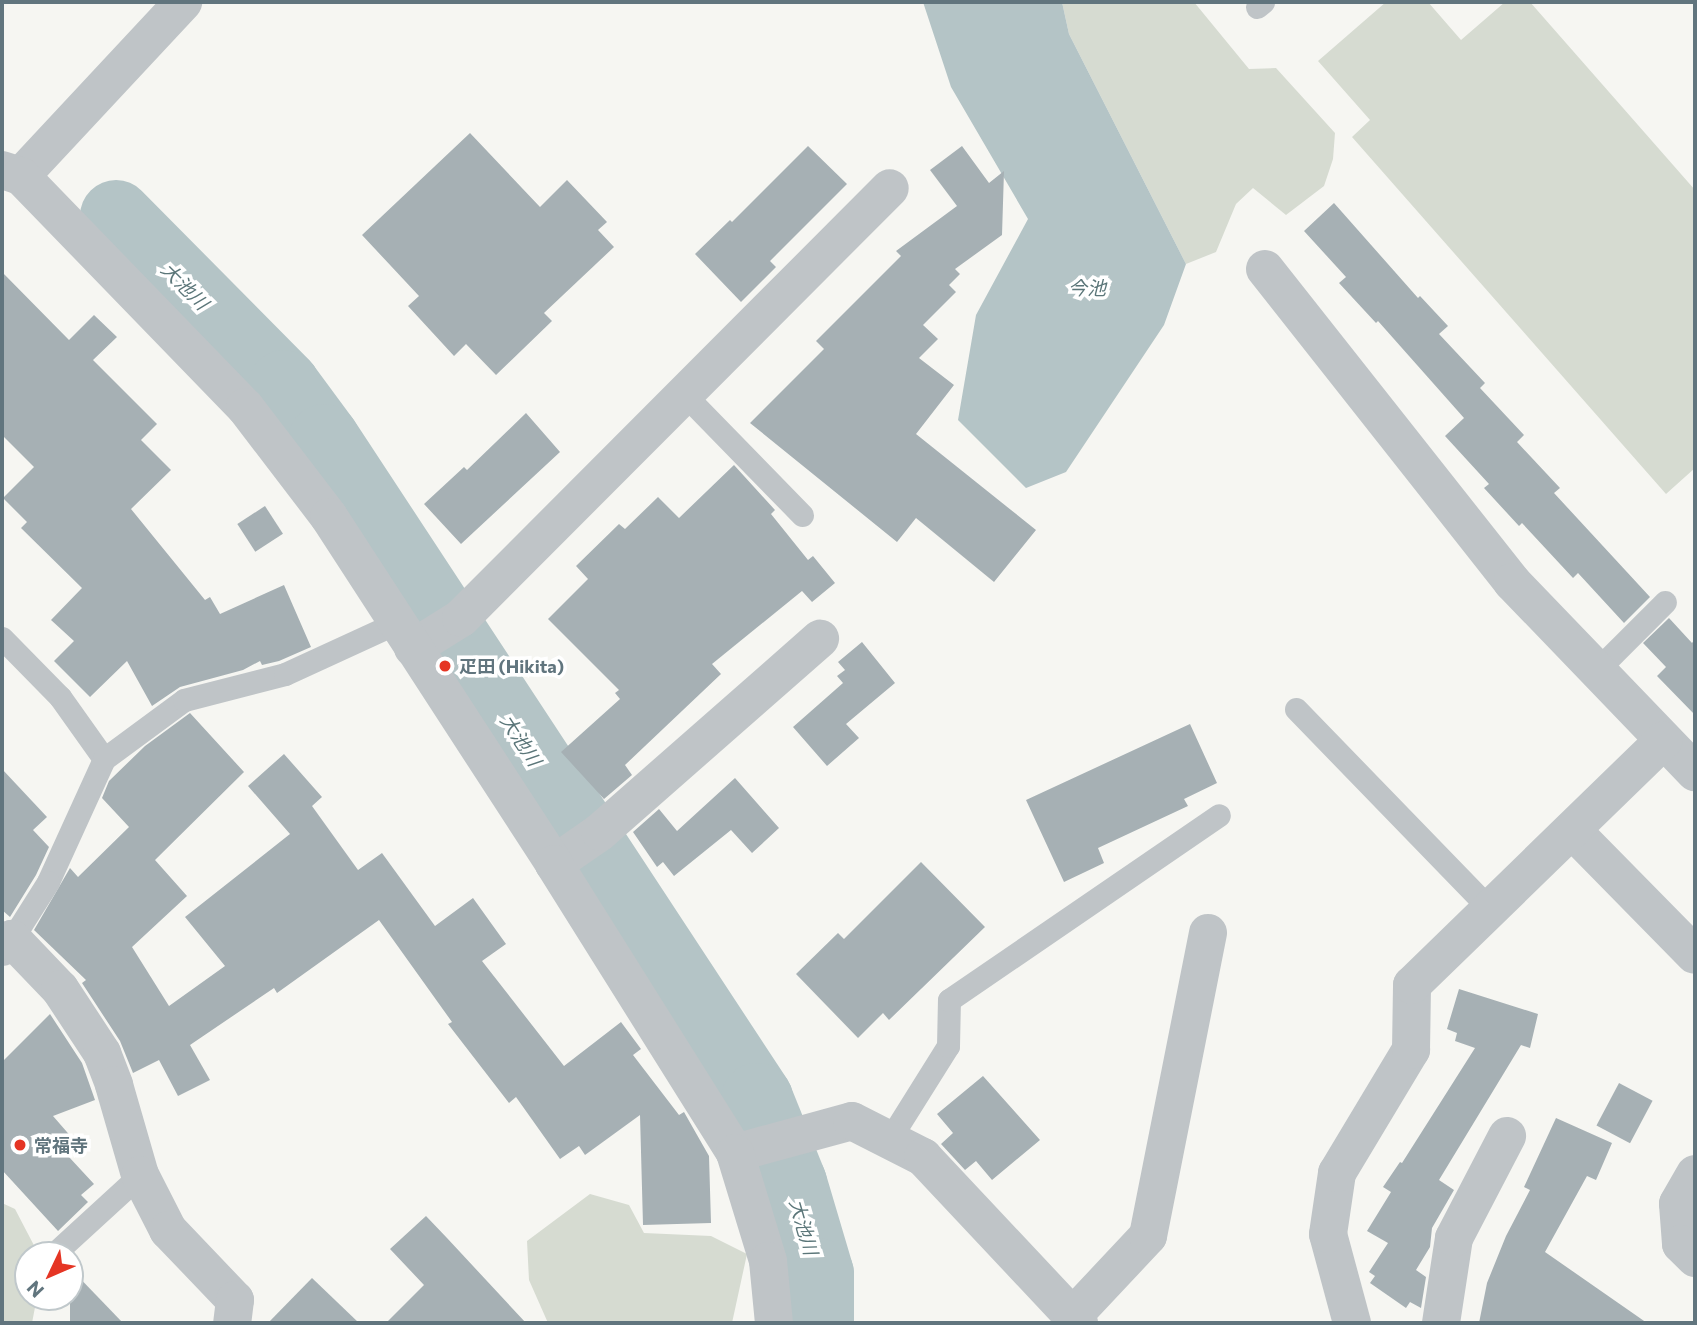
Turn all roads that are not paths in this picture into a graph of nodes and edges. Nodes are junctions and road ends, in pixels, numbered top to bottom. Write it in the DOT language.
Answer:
graph roads {
  1 [pos="183,2"];
  2 [pos="11,173"];
  3 [pos="891,188"];
  4 [pos="1265,270"];
  5 [pos="684,394"];
  6 [pos="802,515"];
  7 [pos="1665,602"];
  8 [pos="412,637"];
  9 [pos="2,638"];
  10 [pos="820,639"];
  11 [pos="1597,670"];
  12 [pos="1296,709"];
  13 [pos="1664,740"];
  14 [pos="104,759"];
  15 [pos="1695,772"];
  16 [pos="1219,816"];
  17 [pos="1572,830"];
  18 [pos="560,861"];
  19 [pos="1490,909"];
  20 [pos="1208,933"];
  21 [pos="7,943"];
  22 [pos="1695,954"];
  23 [pos="1507,1136"];
  24 [pos="888,1140"];
  25 [pos="735,1153"];
  26 [pos="1695,1174"];
  27 [pos="140,1175"];
  28 [pos="68,1241"];
  29 [pos="1695,1258"];
  30 [pos="1076,1320"];
  31 [pos="232,1323"];
  32 [pos="774,1323"];
  33 [pos="1352,1323"];
  34 [pos="1441,1323"];
  1 -- 2 [label="street"];
  2 -- 8 [label="street"];
  3 -- 5 [label="street"];
  4 -- 11 [label="street"];
  5 -- 6 [label="lane"];
  5 -- 8 [label="street"];
  7 -- 11 [label="lane"];
  8 -- 14 [label="lane"];
  8 -- 18 [label="street"];
  9 -- 14 [label="lane"];
  10 -- 18 [label="street"];
  11 -- 13 [label="street"];
  12 -- 19 [label="lane"];
  13 -- 15 [label="street"];
  13 -- 17 [label="street"];
  14 -- 21 [label="lane"];
  16 -- 24 [label="lane"];
  17 -- 19 [label="street"];
  17 -- 22 [label="street"];
  18 -- 25 [label="street"];
  19 -- 33 [label="street"];
  20 -- 30 [label="street"];
  21 -- 27 [label="street"];
  23 -- 34 [label="street"];
  24 -- 25 [label="street"];
  24 -- 30 [label="street"];
  25 -- 32 [label="street"];
  26 -- 29 [label="street"];
  27 -- 28 [label="lane"];
  27 -- 31 [label="street"];
}
